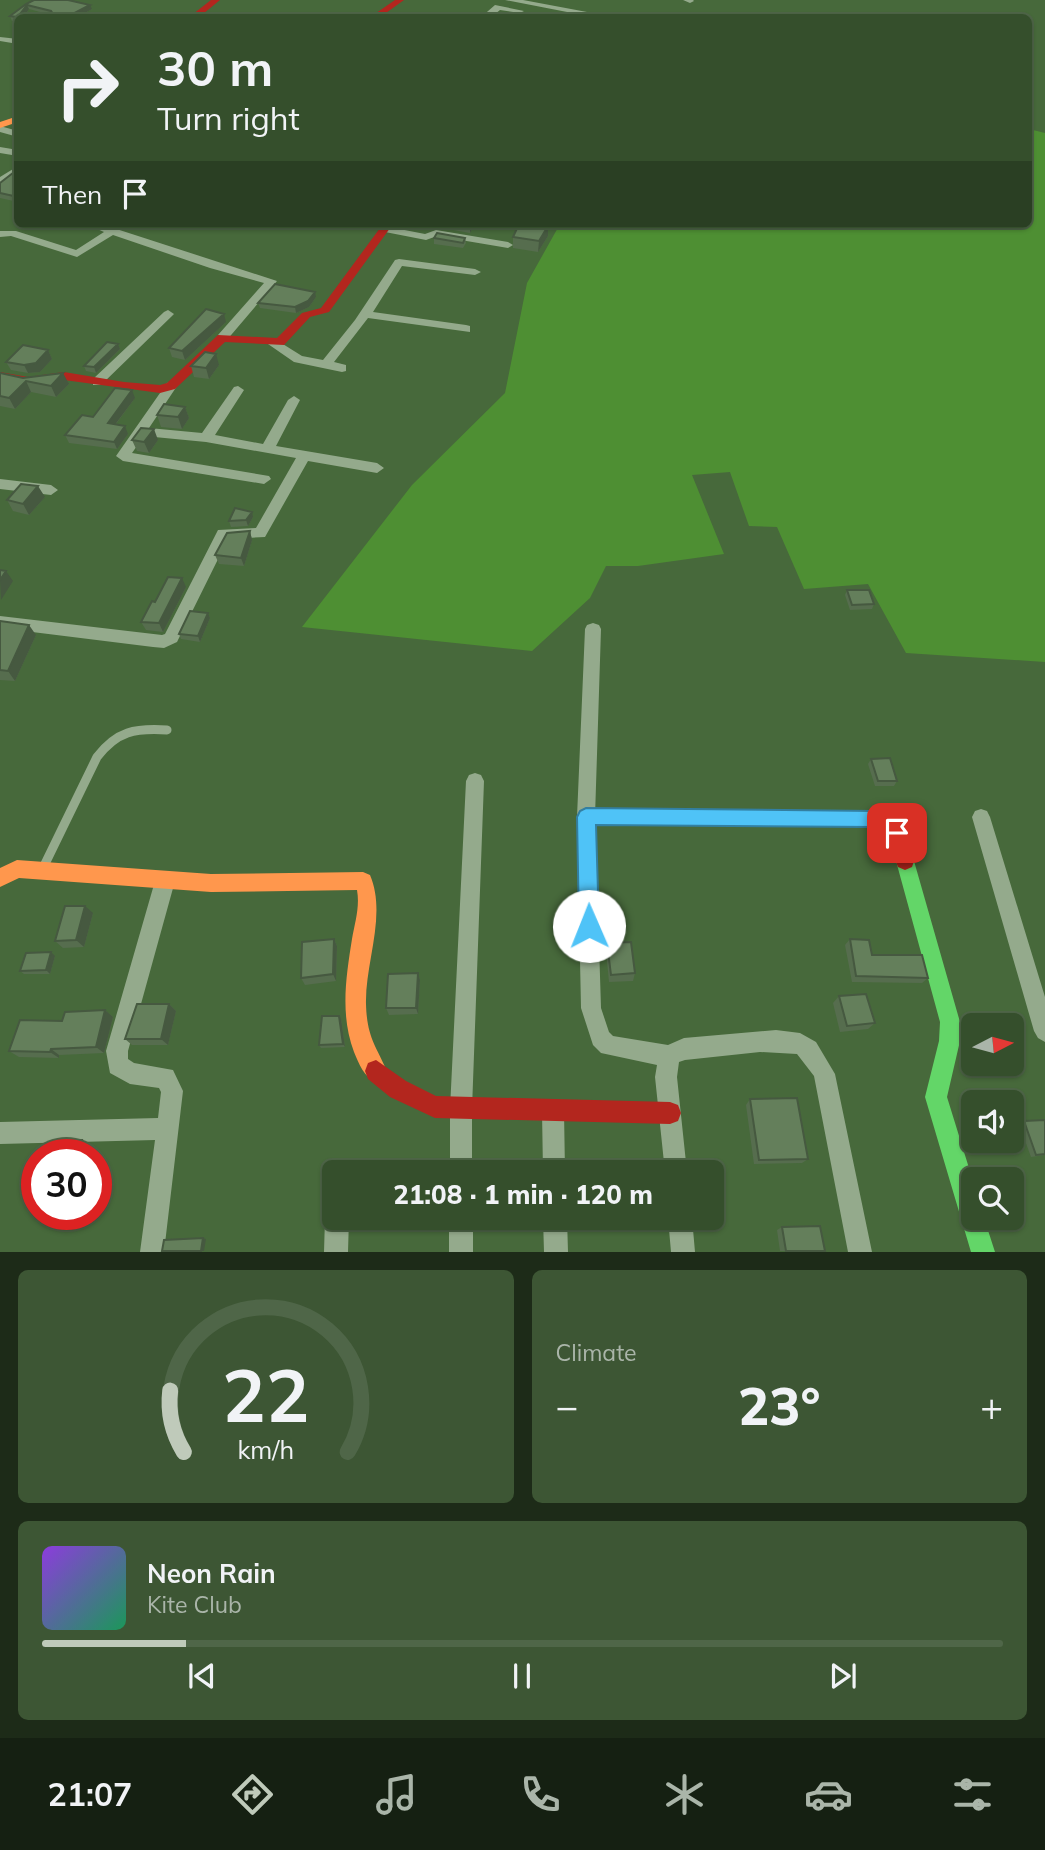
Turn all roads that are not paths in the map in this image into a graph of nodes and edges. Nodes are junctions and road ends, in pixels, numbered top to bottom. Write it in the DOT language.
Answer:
graph roads {
  1 [pos="216,0"];
  2 [pos="400,0"];
  3 [pos="509,0"];
  4 [pos="569,0"];
  5 [pos="560,8"];
  6 [pos="197,14"];
  7 [pos="379,14"];
  8 [pos="489,14"];
  9 [pos="533,14"];
  10 [pos="593,14"];
  11 [pos="14,172"];
  12 [pos="14,185"];
  13 [pos="103,228"];
  14 [pos="385,228"];
  15 [pos="390,228"];
  16 [pos="112,231"];
  17 [pos="0,234"];
  18 [pos="508,245"];
  19 [pos="475,272"];
  20 [pos="168,314"];
  21 [pos="365,314"];
  22 [pos="466,329"];
  23 [pos="222,338"];
  24 [pos="274,344"];
  25 [pos="326,364"];
  26 [pos="342,368"];
  27 [pos="0,376"];
  28 [pos="97,382"];
  29 [pos="171,386"];
  30 [pos="238,390"];
  31 [pos="294,400"];
  32 [pos="138,431"];
  33 [pos="206,438"];
  34 [pos="267,449"];
  35 [pos="304,456"];
  36 [pos="377,468"];
  37 [pos="264,479"];
  38 [pos="0,484"];
  39 [pos="51,491"];
  40 [pos="0,622"];
  41 [pos="593,629"];
  42 [pos="167,730"];
  43 [pos="475,781"];
  44 [pos="586,817"];
  45 [pos="981,817"];
  46 [pos="41,870"];
  47 [pos="0,877"];
  48 [pos="165,881"];
  49 [pos="1045,1031"];
  50 [pos="669,1056"];
  51 [pos="461,1109"];
  52 [pos="553,1111"];
  53 [pos="670,1113"];
  54 [pos="168,1129"];
  55 [pos="0,1133"];
  56 [pos="461,1160"];
  57 [pos="554,1160"];
  58 [pos="675,1160"];
  59 [pos="337,1230"];
  60 [pos="461,1230"];
  61 [pos="555,1230"];
  62 [pos="681,1230"];
  63 [pos="152,1251"];
  64 [pos="336,1251"];
  65 [pos="461,1251"];
  66 [pos="556,1251"];
  67 [pos="683,1251"];
  68 [pos="860,1251"];
  69 [pos="983,1251"];
  1 -- 6 [label="street"];
  2 -- 7 [label="street"];
  3 -- 5 [label="street"];
  4 -- 5 [label="street"];
  5 -- 10 [label="street"];
  8 -- 9 [label="street"];
  11 -- 12 [label="street"];
  13 -- 16 [label="street"];
  14 -- 24 [label="street"];
  15 -- 18 [label="street"];
  16 -- 17 [label="street"];
  16 -- 23 [label="street"];
  19 -- 21 [label="street"];
  20 -- 28 [label="street"];
  21 -- 22 [label="street"];
  21 -- 25 [label="street"];
  23 -- 24 [label="street"];
  23 -- 29 [label="street"];
  24 -- 25 [label="street"];
  25 -- 26 [label="street"];
  27 -- 28 [label="street"];
  28 -- 29 [label="street"];
  29 -- 32 [label="street"];
  30 -- 33 [label="street"];
  31 -- 34 [label="street"];
  32 -- 33 [label="street"];
  32 -- 37 [label="street"];
  33 -- 34 [label="street"];
  34 -- 35 [label="street"];
  35 -- 36 [label="street"];
  35 -- 40 [label="street"];
  38 -- 39 [label="street"];
  41 -- 44 [label="street"];
  42 -- 46 [label="lane"];
  43 -- 51 [label="street"];
  44 -- 50 [label="street"];
  44 -- 69 [label="street"];
  45 -- 49 [label="street"];
  46 -- 47 [label="street"];
  46 -- 48 [label="street"];
  48 -- 51 [label="street"];
  48 -- 54 [label="street"];
  50 -- 53 [label="street"];
  50 -- 68 [label="street"];
  51 -- 52 [label="street"];
  51 -- 56 [label="street"];
  52 -- 53 [label="street"];
  52 -- 57 [label="street"];
  53 -- 58 [label="street"];
  54 -- 55 [label="street"];
  54 -- 63 [label="street"];
  59 -- 64 [label="street"];
  60 -- 65 [label="street"];
  61 -- 66 [label="street"];
  62 -- 67 [label="street"];
}
